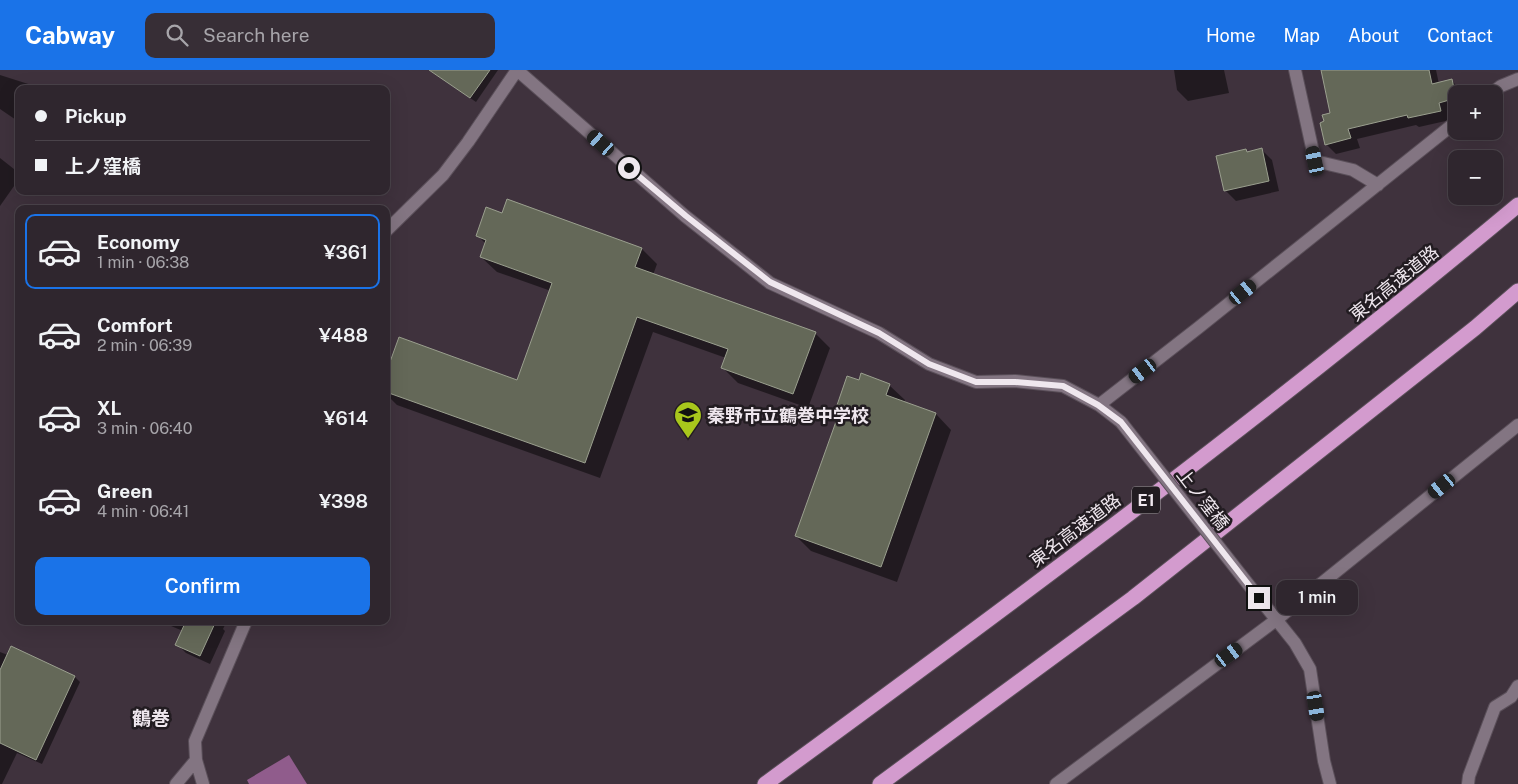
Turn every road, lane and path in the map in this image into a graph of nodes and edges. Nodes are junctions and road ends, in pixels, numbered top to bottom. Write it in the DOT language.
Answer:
graph roads {
  1 [pos="517,70"];
  2 [pos="1296,70"];
  3 [pos="1518,79"];
  4 [pos="1503,85"];
  5 [pos="1448,128"];
  6 [pos="1378,185"];
  7 [pos="1518,205"];
  8 [pos="390,227"];
  9 [pos="1518,291"];
  10 [pos="1098,405"];
  11 [pos="1518,425"];
  12 [pos="1276,620"];
  13 [pos="244,625"];
  14 [pos="1518,686"];
  15 [pos="196,760"];
  16 [pos="176,784"];
  17 [pos="203,784"];
  18 [pos="765,784"];
  19 [pos="880,784"];
  20 [pos="1056,784"];
  21 [pos="1330,784"];
  22 [pos="1468,784"];
  1 -- 8 [label="street"];
  1 -- 10 [label="street, 上ノ窪橋"];
  2 -- 6 [label="street"];
  3 -- 4 [label="street"];
  5 -- 6 [label="street"];
  6 -- 10 [label="street"];
  7 -- 18 [label="highway, 東名高速道路 / E1"];
  9 -- 19 [label="highway"];
  10 -- 12 [label="street, 上ノ窪橋, bridge"];
  11 -- 12 [label="street"];
  12 -- 20 [label="street"];
  12 -- 21 [label="street, 上ノ窪橋"];
  13 -- 15 [label="street"];
  14 -- 22 [label="street"];
  15 -- 16 [label="street"];
  15 -- 17 [label="street"];
}
